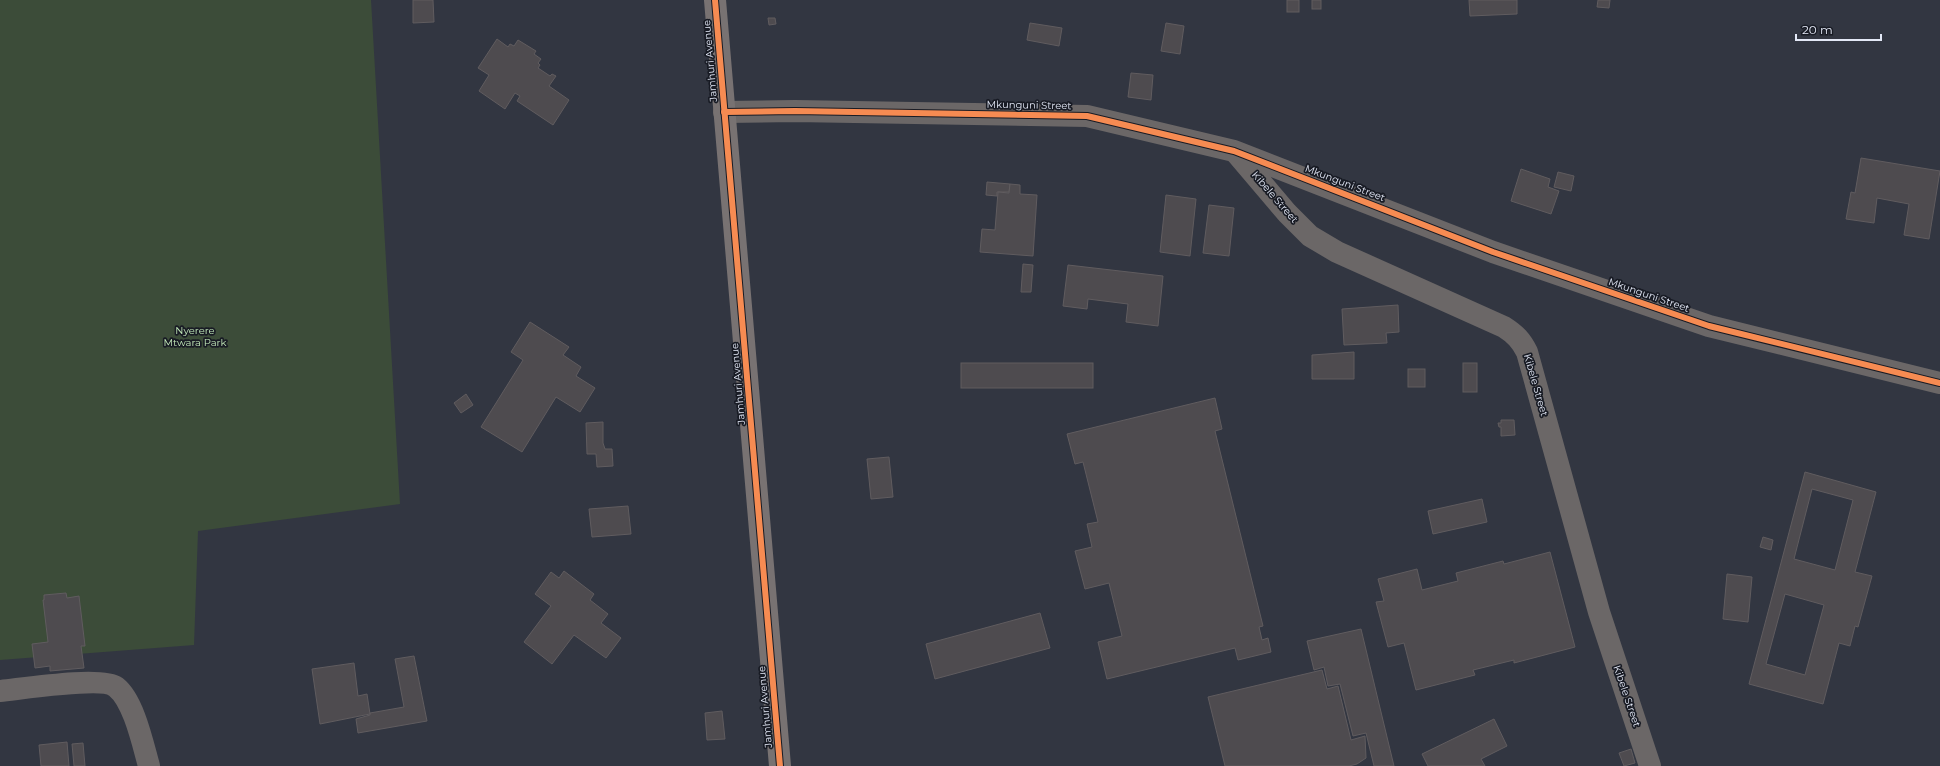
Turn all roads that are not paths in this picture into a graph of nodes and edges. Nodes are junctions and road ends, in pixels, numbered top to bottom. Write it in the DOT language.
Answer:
graph roads {
  1 [pos="715,0"];
  2 [pos="724,112"];
  3 [pos="1234,151"];
  4 [pos="1940,383"];
  5 [pos="0,691"];
  6 [pos="149,766"];
  7 [pos="780,766"];
  8 [pos="1650,766"];
  1 -- 2 [label="street, Jamhuri Avenue"];
  2 -- 3 [label="street, Mkunguni Street"];
  2 -- 7 [label="street, Jamhuri Avenue"];
  3 -- 4 [label="street, Mkunguni Street"];
  3 -- 8 [label="street, Kibele Street"];
  5 -- 6 [label="street"];
}
